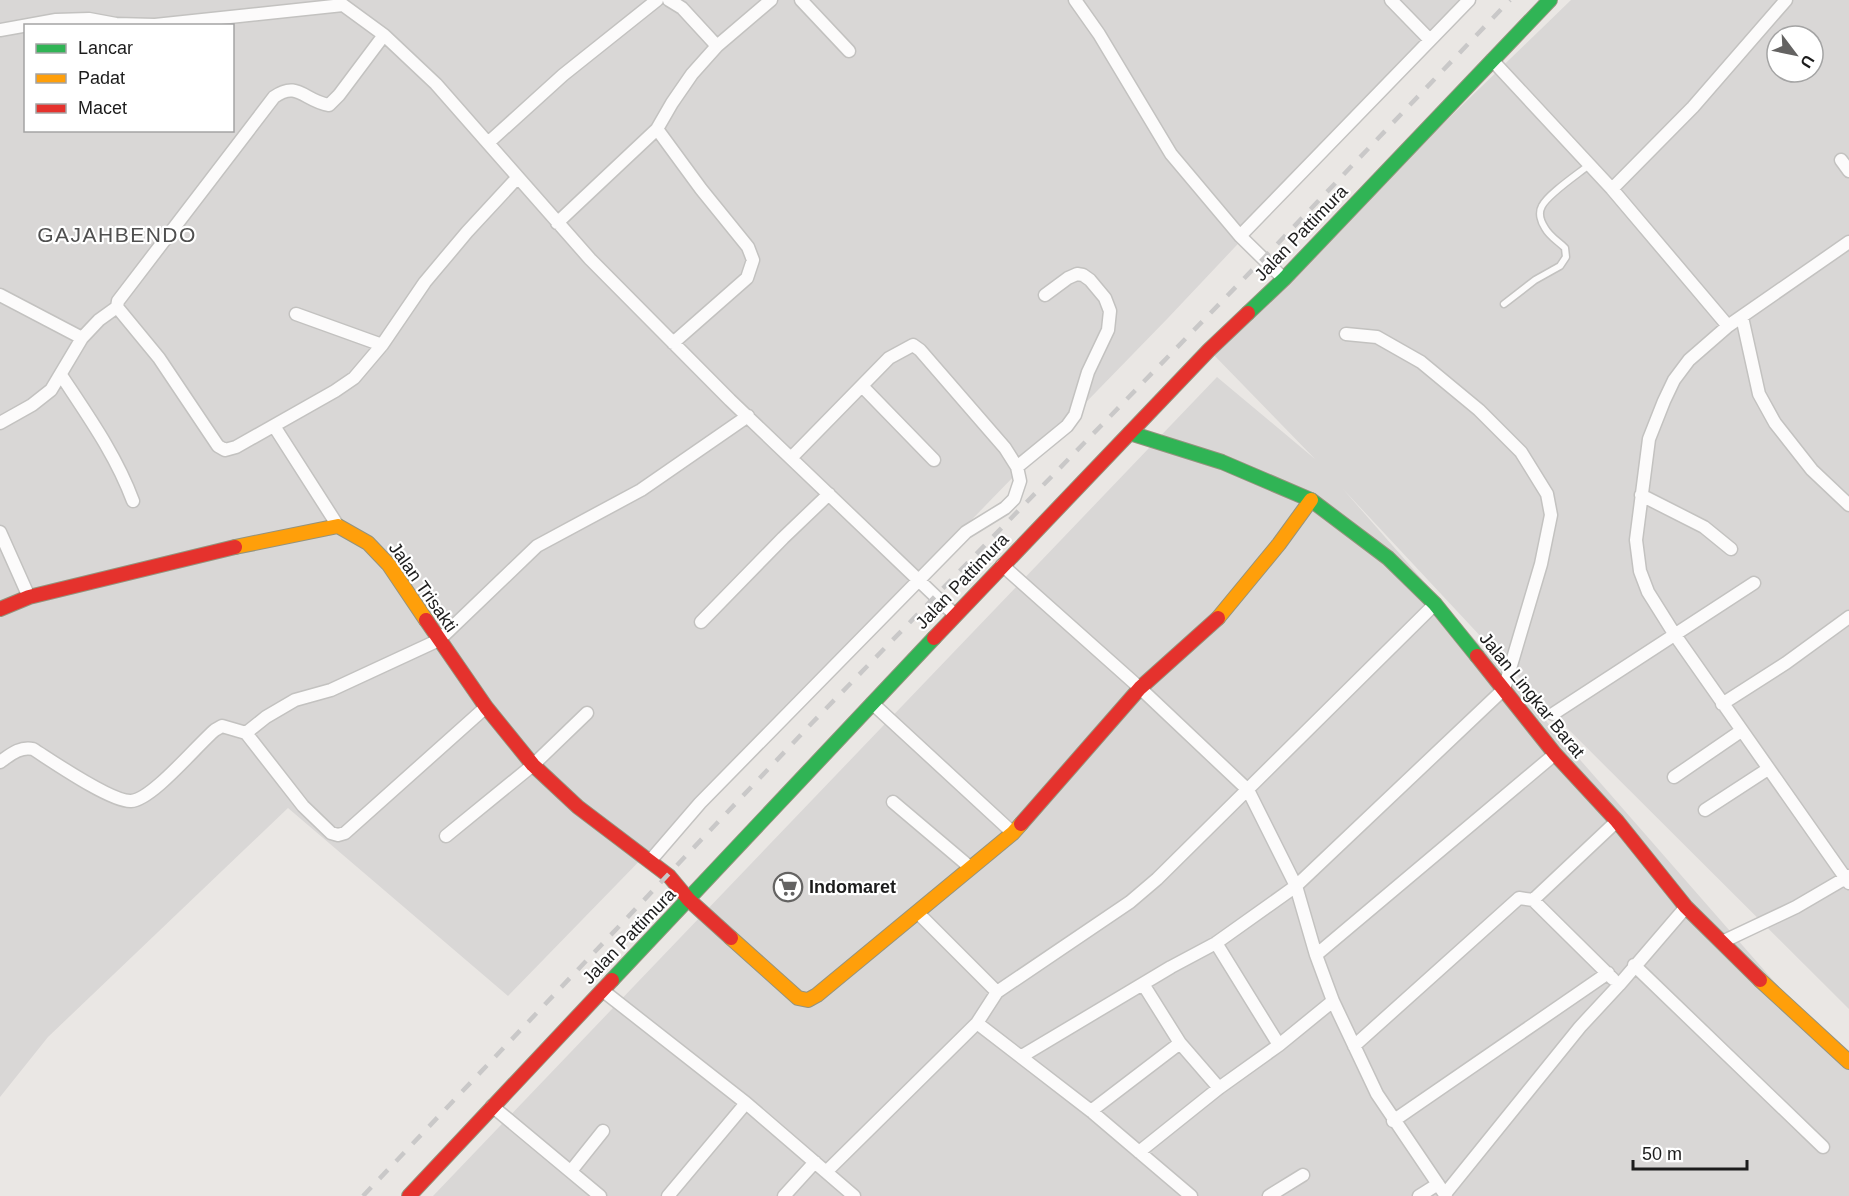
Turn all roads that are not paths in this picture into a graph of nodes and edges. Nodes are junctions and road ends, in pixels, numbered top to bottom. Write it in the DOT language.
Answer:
graph roads {
  1 [pos="657,0"];
  2 [pos="669,0"];
  3 [pos="771,0"];
  4 [pos="801,0"];
  5 [pos="1075,0"];
  6 [pos="1391,0"];
  7 [pos="1469,0"];
  8 [pos="1550,0"];
  9 [pos="1786,0"];
  10 [pos="343,2"];
  11 [pos="34,24"];
  12 [pos="111,24"];
  13 [pos="163,24"];
  14 [pos="24,26"];
  15 [pos="0,30"];
  16 [pos="384,35"];
  17 [pos="1430,40"];
  18 [pos="717,46"];
  19 [pos="849,51"];
  20 [pos="1492,60"];
  21 [pos="657,129"];
  22 [pos="489,142"];
  23 [pos="1841,160"];
  24 [pos="1589,165"];
  25 [pos="1849,171"];
  26 [pos="517,178"];
  27 [pos="1612,189"];
  28 [pos="557,223"];
  29 [pos="1240,236"];
  30 [pos="1849,242"];
  31 [pos="1284,279"];
  32 [pos="0,295"];
  33 [pos="1045,295"];
  34 [pos="119,301"];
  35 [pos="1504,304"];
  36 [pos="296,314"];
  37 [pos="1742,317"];
  38 [pos="1728,326"];
  39 [pos="1346,334"];
  40 [pos="82,338"];
  41 [pos="673,343"];
  42 [pos="380,347"];
  43 [pos="61,375"];
  44 [pos="862,386"];
  45 [pos="748,416"];
  46 [pos="0,423"];
  47 [pos="274,426"];
  48 [pos="1131,433"];
  49 [pos="791,458"];
  50 [pos="934,460"];
  51 [pos="1017,467"];
  52 [pos="829,494"];
  53 [pos="1641,495"];
  54 [pos="1311,500"];
  55 [pos="133,501"];
  56 [pos="1849,505"];
  57 [pos="333,517"];
  58 [pos="0,532"];
  59 [pos="1731,549"];
  60 [pos="1002,565"];
  61 [pos="919,580"];
  62 [pos="1754,584"];
  63 [pos="29,597"];
  64 [pos="1435,604"];
  65 [pos="0,609"];
  66 [pos="955,615"];
  67 [pos="1849,617"];
  68 [pos="701,622"];
  69 [pos="1675,634"];
  70 [pos="439,640"];
  71 [pos="1140,688"];
  72 [pos="1504,688"];
  73 [pos="872,703"];
  74 [pos="1722,704"];
  75 [pos="486,707"];
  76 [pos="587,713"];
  77 [pos="1553,714"];
  78 [pos="1741,731"];
  79 [pos="246,733"];
  80 [pos="1555,754"];
  81 [pos="0,762"];
  82 [pos="533,765"];
  83 [pos="1768,768"];
  84 [pos="1674,777"];
  85 [pos="1248,790"];
  86 [pos="893,802"];
  87 [pos="1705,810"];
  88 [pos="1617,821"];
  89 [pos="1013,833"];
  90 [pos="446,836"];
  91 [pos="650,861"];
  92 [pos="971,868"];
  93 [pos="1848,879"];
  94 [pos="1296,886"];
  95 [pos="689,900"];
  96 [pos="1533,900"];
  97 [pos="1686,907"];
  98 [pos="918,913"];
  99 [pos="1728,940"];
  100 [pos="1216,943"];
  101 [pos="1316,956"];
  102 [pos="1635,966"];
  103 [pos="1608,973"];
  104 [pos="1143,984"];
  105 [pos="1619,985"];
  106 [pos="602,990"];
  107 [pos="997,992"];
  108 [pos="1333,1001"];
  109 [pos="977,1023"];
  110 [pos="1180,1043"];
  111 [pos="1280,1045"];
  112 [pos="1354,1046"];
  113 [pos="1022,1056"];
  114 [pos="1849,1062"];
  115 [pos="1219,1088"];
  116 [pos="746,1103"];
  117 [pos="492,1106"];
  118 [pos="1090,1111"];
  119 [pos="1393,1121"];
  120 [pos="603,1131"];
  121 [pos="1823,1147"];
  122 [pos="1139,1152"];
  123 [pos="815,1162"];
  124 [pos="572,1171"];
  125 [pos="825,1172"];
  126 [pos="1303,1175"];
  127 [pos="1443,1191"];
  128 [pos="1176,1192"];
  129 [pos="409,1196"];
  130 [pos="600,1196"];
  131 [pos="668,1196"];
  132 [pos="784,1196"];
  133 [pos="854,1196"];
  134 [pos="1191,1196"];
  135 [pos="1269,1196"];
  136 [pos="1419,1196"];
  1 -- 22 [label="street"];
  2 -- 18 [label="street"];
  3 -- 18 [label="street"];
  4 -- 19 [label="street"];
  5 -- 29 [label="street"];
  6 -- 17 [label="street"];
  7 -- 17 [label="street"];
  8 -- 20 [label="main road, Jalan Pattimura"];
  9 -- 27 [label="street"];
  10 -- 13 [label="street"];
  10 -- 16 [label="street"];
  11 -- 12 [label="street"];
  14 -- 15 [label="street"];
  16 -- 22 [label="street"];
  16 -- 34 [label="street"];
  17 -- 29 [label="street"];
  18 -- 21 [label="street"];
  20 -- 24 [label="street"];
  20 -- 31 [label="main road, Jalan Pattimura"];
  21 -- 28 [label="street"];
  21 -- 41 [label="street"];
  22 -- 26 [label="street"];
  23 -- 25 [label="street"];
  24 -- 27 [label="street"];
  24 -- 35 [label="lane"];
  26 -- 28 [label="street"];
  26 -- 42 [label="street"];
  27 -- 38 [label="street"];
  28 -- 41 [label="street"];
  29 -- 31 [label="street"];
  30 -- 37 [label="street"];
  31 -- 48 [label="main road, Jalan Pattimura"];
  32 -- 40 [label="street"];
  33 -- 51 [label="street"];
  34 -- 40 [label="street"];
  34 -- 47 [label="street"];
  36 -- 42 [label="street"];
  37 -- 38 [label="street"];
  37 -- 56 [label="street"];
  38 -- 53 [label="street"];
  39 -- 72 [label="street"];
  40 -- 43 [label="street"];
  41 -- 45 [label="street"];
  42 -- 47 [label="street"];
  43 -- 46 [label="street"];
  43 -- 55 [label="street"];
  44 -- 49 [label="street"];
  44 -- 50 [label="street"];
  44 -- 51 [label="street"];
  45 -- 49 [label="street"];
  45 -- 70 [label="street"];
  47 -- 57 [label="street"];
  48 -- 54 [label="main road, Jalan Lingkar Barat"];
  48 -- 60 [label="main road, Jalan Pattimura"];
  49 -- 52 [label="street"];
  51 -- 61 [label="street"];
  52 -- 61 [label="street"];
  52 -- 68 [label="street"];
  53 -- 59 [label="street"];
  53 -- 69 [label="street"];
  54 -- 64 [label="main road, Jalan Lingkar Barat"];
  54 -- 71 [label="main road, Jalan Trisakti"];
  57 -- 63 [label="main road"];
  57 -- 70 [label="main road, Jalan Trisakti"];
  58 -- 63 [label="street"];
  60 -- 66 [label="main road, Jalan Pattimura"];
  60 -- 71 [label="street"];
  61 -- 66 [label="street"];
  61 -- 91 [label="street"];
  62 -- 69 [label="street"];
  63 -- 65 [label="main road"];
  64 -- 72 [label="main road, Jalan Lingkar Barat"];
  64 -- 85 [label="street"];
  66 -- 73 [label="main road, Jalan Pattimura"];
  67 -- 74 [label="street"];
  69 -- 74 [label="street"];
  69 -- 77 [label="street"];
  70 -- 75 [label="main road, Jalan Trisakti"];
  70 -- 79 [label="street"];
  71 -- 85 [label="street"];
  71 -- 89 [label="main road, Jalan Trisakti"];
  72 -- 80 [label="main road, Jalan Lingkar Barat"];
  72 -- 94 [label="street"];
  73 -- 89 [label="street"];
  73 -- 95 [label="main road, Jalan Pattimura"];
  74 -- 78 [label="street"];
  75 -- 79 [label="street"];
  75 -- 82 [label="main road, Jalan Trisakti"];
  76 -- 82 [label="street"];
  78 -- 83 [label="street"];
  78 -- 84 [label="street"];
  79 -- 81 [label="street"];
  80 -- 88 [label="main road, Jalan Lingkar Barat"];
  80 -- 101 [label="street"];
  82 -- 90 [label="street"];
  82 -- 91 [label="main road, Jalan Trisakti"];
  83 -- 87 [label="street"];
  83 -- 93 [label="street"];
  85 -- 94 [label="street"];
  85 -- 107 [label="street"];
  86 -- 92 [label="street"];
  88 -- 96 [label="street"];
  88 -- 97 [label="main road, Jalan Lingkar Barat"];
  89 -- 92 [label="main road, Jalan Trisakti"];
  91 -- 95 [label="main road, Jalan Trisakti"];
  92 -- 98 [label="main road, Jalan Trisakti"];
  93 -- 99 [label="street"];
  94 -- 100 [label="street"];
  94 -- 101 [label="street"];
  95 -- 98 [label="main road, Jalan Trisakti"];
  95 -- 106 [label="main road, Jalan Pattimura"];
  96 -- 103 [label="street"];
  96 -- 112 [label="street"];
  97 -- 99 [label="main road, Jalan Lingkar Barat"];
  97 -- 102 [label="street"];
  98 -- 107 [label="street"];
  99 -- 114 [label="main road, Jalan Lingkar Barat"];
  100 -- 104 [label="street"];
  100 -- 111 [label="street"];
  101 -- 108 [label="street"];
  102 -- 105 [label="street"];
  102 -- 121 [label="street"];
  103 -- 105 [label="street"];
  103 -- 119 [label="street"];
  104 -- 110 [label="street"];
  104 -- 113 [label="street"];
  105 -- 127 [label="street"];
  106 -- 116 [label="street"];
  106 -- 117 [label="main road, Jalan Pattimura"];
  107 -- 109 [label="street"];
  108 -- 111 [label="street"];
  108 -- 112 [label="street"];
  109 -- 113 [label="street"];
  109 -- 125 [label="street"];
  110 -- 115 [label="street"];
  110 -- 118 [label="street"];
  111 -- 115 [label="street"];
  112 -- 119 [label="street"];
  113 -- 118 [label="street"];
  115 -- 122 [label="street"];
  116 -- 123 [label="street"];
  116 -- 131 [label="street"];
  117 -- 124 [label="street"];
  117 -- 129 [label="main road, Jalan Pattimura"];
  118 -- 122 [label="street"];
  119 -- 127 [label="street"];
  120 -- 124 [label="street"];
  122 -- 128 [label="street"];
  123 -- 125 [label="street"];
  123 -- 132 [label="street"];
  124 -- 130 [label="street"];
  125 -- 133 [label="street"];
  126 -- 135 [label="street"];
  127 -- 136 [label="street"];
  128 -- 134 [label="street"];
}
